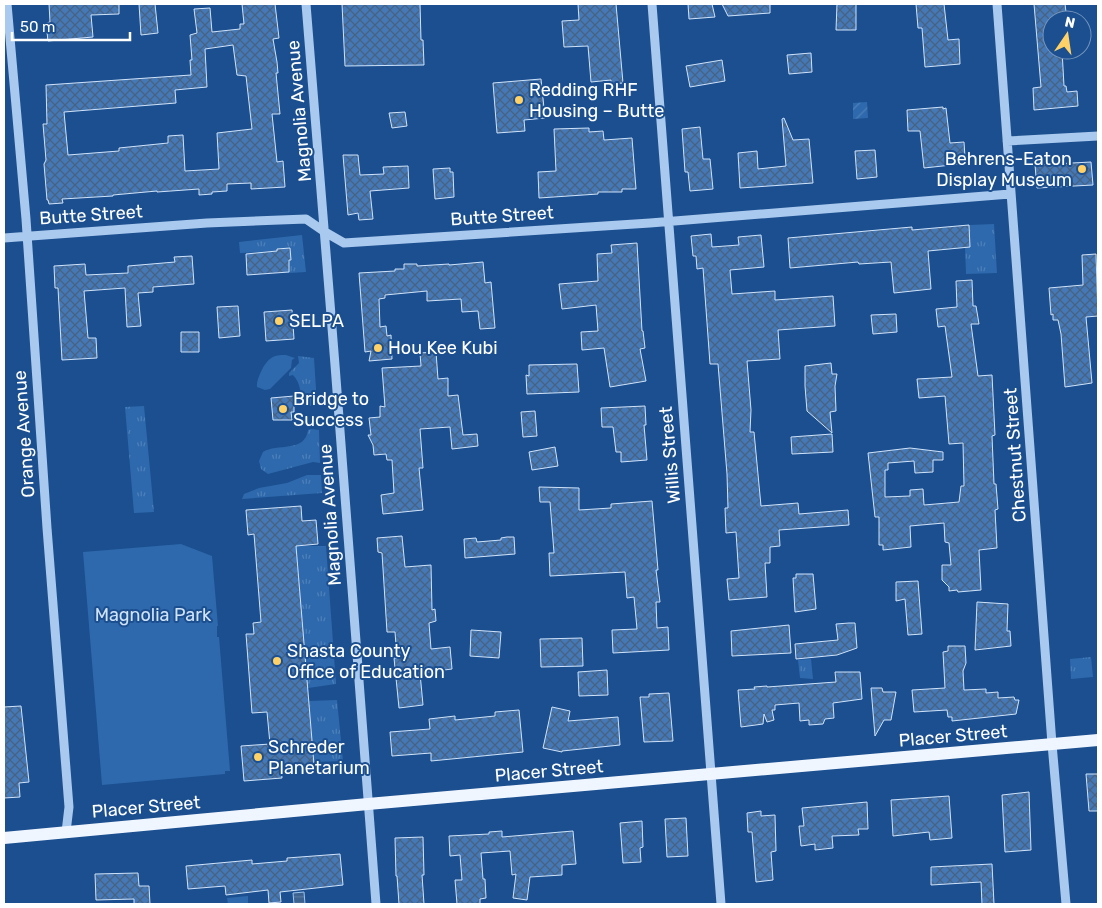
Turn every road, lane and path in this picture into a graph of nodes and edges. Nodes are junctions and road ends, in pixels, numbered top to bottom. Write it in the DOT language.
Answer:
graph roads {
  1 [pos="7,4"];
  2 [pos="306,4"];
  3 [pos="652,4"];
  4 [pos="997,4"];
  5 [pos="1098,136"];
  6 [pos="1007,141"];
  7 [pos="1010,194"];
  8 [pos="668,221"];
  9 [pos="325,232"];
  10 [pos="27,236"];
  11 [pos="4,238"];
  12 [pos="1098,740"];
  13 [pos="1052,744"];
  14 [pos="711,774"];
  15 [pos="368,804"];
  16 [pos="66,832"];
  17 [pos="4,838"];
  18 [pos="376,904"];
  19 [pos="721,904"];
  20 [pos="1066,904"];
  1 -- 10 [label="street, Orange Avenue"];
  2 -- 9 [label="street, Magnolia Avenue"];
  3 -- 8 [label="street, Willis Street"];
  4 -- 6 [label="street, Chestnut Street"];
  5 -- 6 [label="street"];
  6 -- 7 [label="street, Chestnut Street"];
  7 -- 8 [label="street, Butte Street"];
  7 -- 13 [label="street, Chestnut Street"];
  8 -- 9 [label="street, Butte Street"];
  8 -- 14 [label="street, Willis Street"];
  9 -- 10 [label="street, Butte Street"];
  9 -- 15 [label="street, Magnolia Avenue"];
  10 -- 11 [label="street, Butte Street"];
  10 -- 16 [label="street, Orange Avenue"];
  12 -- 13 [label="main road, Placer Street"];
  13 -- 14 [label="main road, Placer Street"];
  13 -- 20 [label="street, Chestnut Street"];
  14 -- 15 [label="main road, Placer Street"];
  14 -- 19 [label="street, Willis Street"];
  15 -- 16 [label="main road, Placer Street"];
  15 -- 18 [label="street, Magnolia Avenue"];
  16 -- 17 [label="main road, Placer Street"];
}
